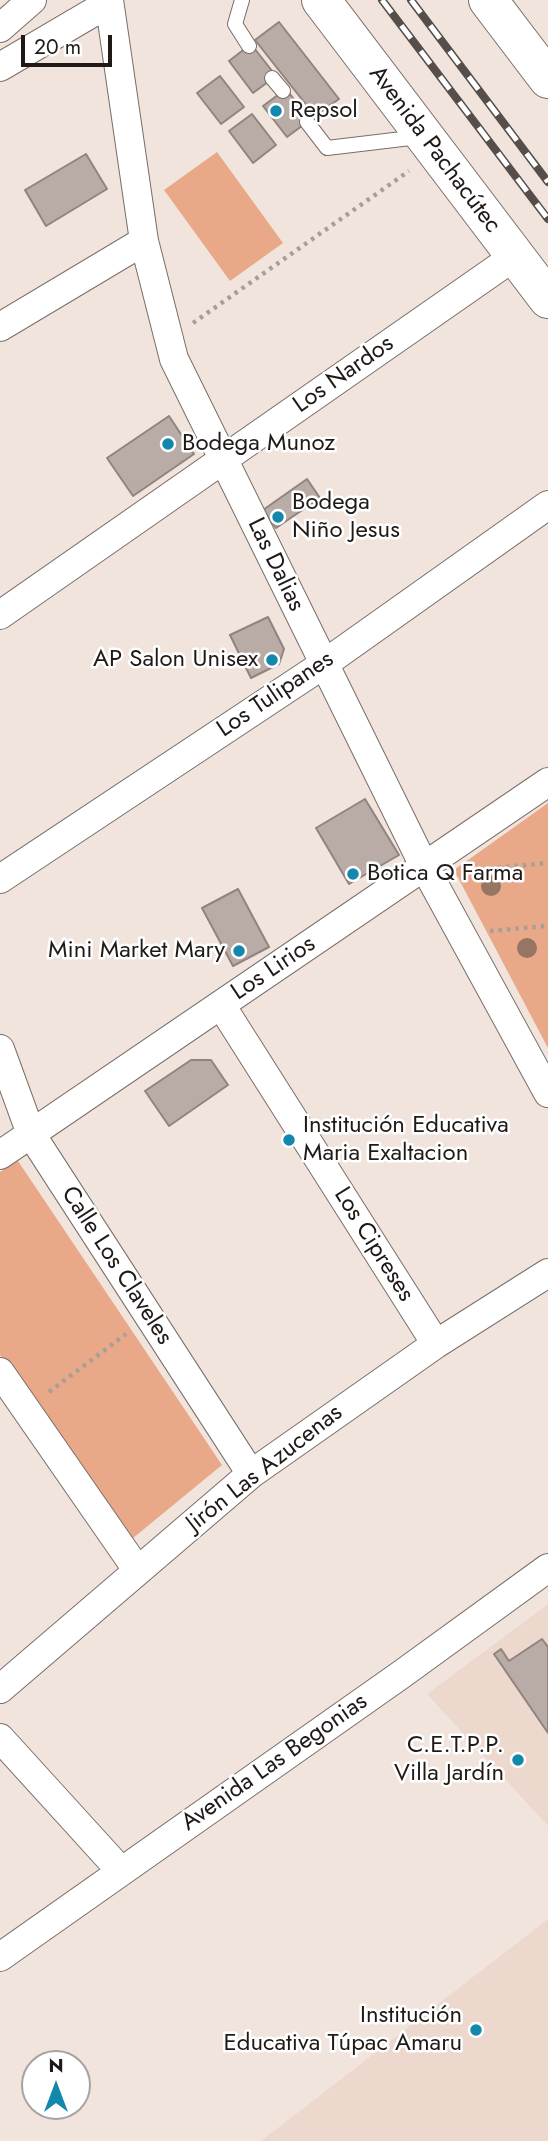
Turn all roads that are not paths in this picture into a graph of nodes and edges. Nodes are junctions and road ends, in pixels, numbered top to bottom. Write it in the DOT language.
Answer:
graph roads {
  1 [pos="33,0"];
  2 [pos="242,0"];
  3 [pos="321,0"];
  4 [pos="488,0"];
  5 [pos="109,1"];
  6 [pos="0,28"];
  7 [pos="249,46"];
  8 [pos="0,67"];
  9 [pos="272,78"];
  10 [pos="548,79"];
  11 [pos="283,91"];
  12 [pos="307,122"];
  13 [pos="430,144"];
  14 [pos="144,241"];
  15 [pos="515,256"];
  16 [pos="548,299"];
  17 [pos="0,327"];
  18 [pos="222,460"];
  19 [pos="548,505"];
  20 [pos="0,615"];
  21 [pos="324,664"];
  22 [pos="548,782"];
  23 [pos="424,866"];
  24 [pos="0,879"];
  25 [pos="221,1005"];
  26 [pos="0,1049"];
  27 [pos="548,1093"];
  28 [pos="31,1134"];
  29 [pos="0,1155"];
  30 [pos="548,1273"];
  31 [pos="436,1344"];
  32 [pos="0,1373"];
  33 [pos="251,1474"];
  34 [pos="548,1568"];
  35 [pos="138,1571"];
  36 [pos="0,1689"];
  37 [pos="0,1738"];
  38 [pos="121,1871"];
  39 [pos="0,1957"];
  1 -- 6 [label="street"];
  2 -- 7 [label="lane"];
  3 -- 13 [label="main road, Avenida Pachacútec"];
  4 -- 10 [label="main road"];
  5 -- 8 [label="street"];
  5 -- 14 [label="street, Las Dalias"];
  9 -- 11 [label="lane"];
  12 -- 13 [label="lane"];
  13 -- 15 [label="main road, Avenida Pachacútec"];
  14 -- 17 [label="street"];
  14 -- 18 [label="street, Las Dalias"];
  15 -- 16 [label="main road, Avenida Pachacútec"];
  15 -- 18 [label="street, Los Nardos"];
  18 -- 20 [label="street, Los Nardos"];
  18 -- 21 [label="street, Las Dalias"];
  19 -- 21 [label="street, Los Tulipanes"];
  21 -- 23 [label="street, Las Dalias"];
  21 -- 24 [label="street, Los Tulipanes"];
  22 -- 23 [label="street, Los Lirios"];
  23 -- 25 [label="street, Los Lirios"];
  23 -- 27 [label="street, Las Dalias"];
  25 -- 28 [label="street, Los Lirios"];
  25 -- 31 [label="street, Los Cipreses"];
  26 -- 28 [label="street, Calle Los Claveles"];
  28 -- 29 [label="street, Los Lirios"];
  28 -- 33 [label="street, Calle Los Claveles"];
  30 -- 31 [label="street, Jirón Las Azucenas"];
  31 -- 33 [label="street, Jirón Las Azucenas"];
  32 -- 35 [label="street"];
  33 -- 35 [label="street, Jirón Las Azucenas"];
  34 -- 38 [label="street, Avenida Las Begonias"];
  35 -- 36 [label="street, Jirón Las Azucenas"];
  37 -- 38 [label="street"];
  38 -- 39 [label="street, Avenida Las Begonias"];
}
